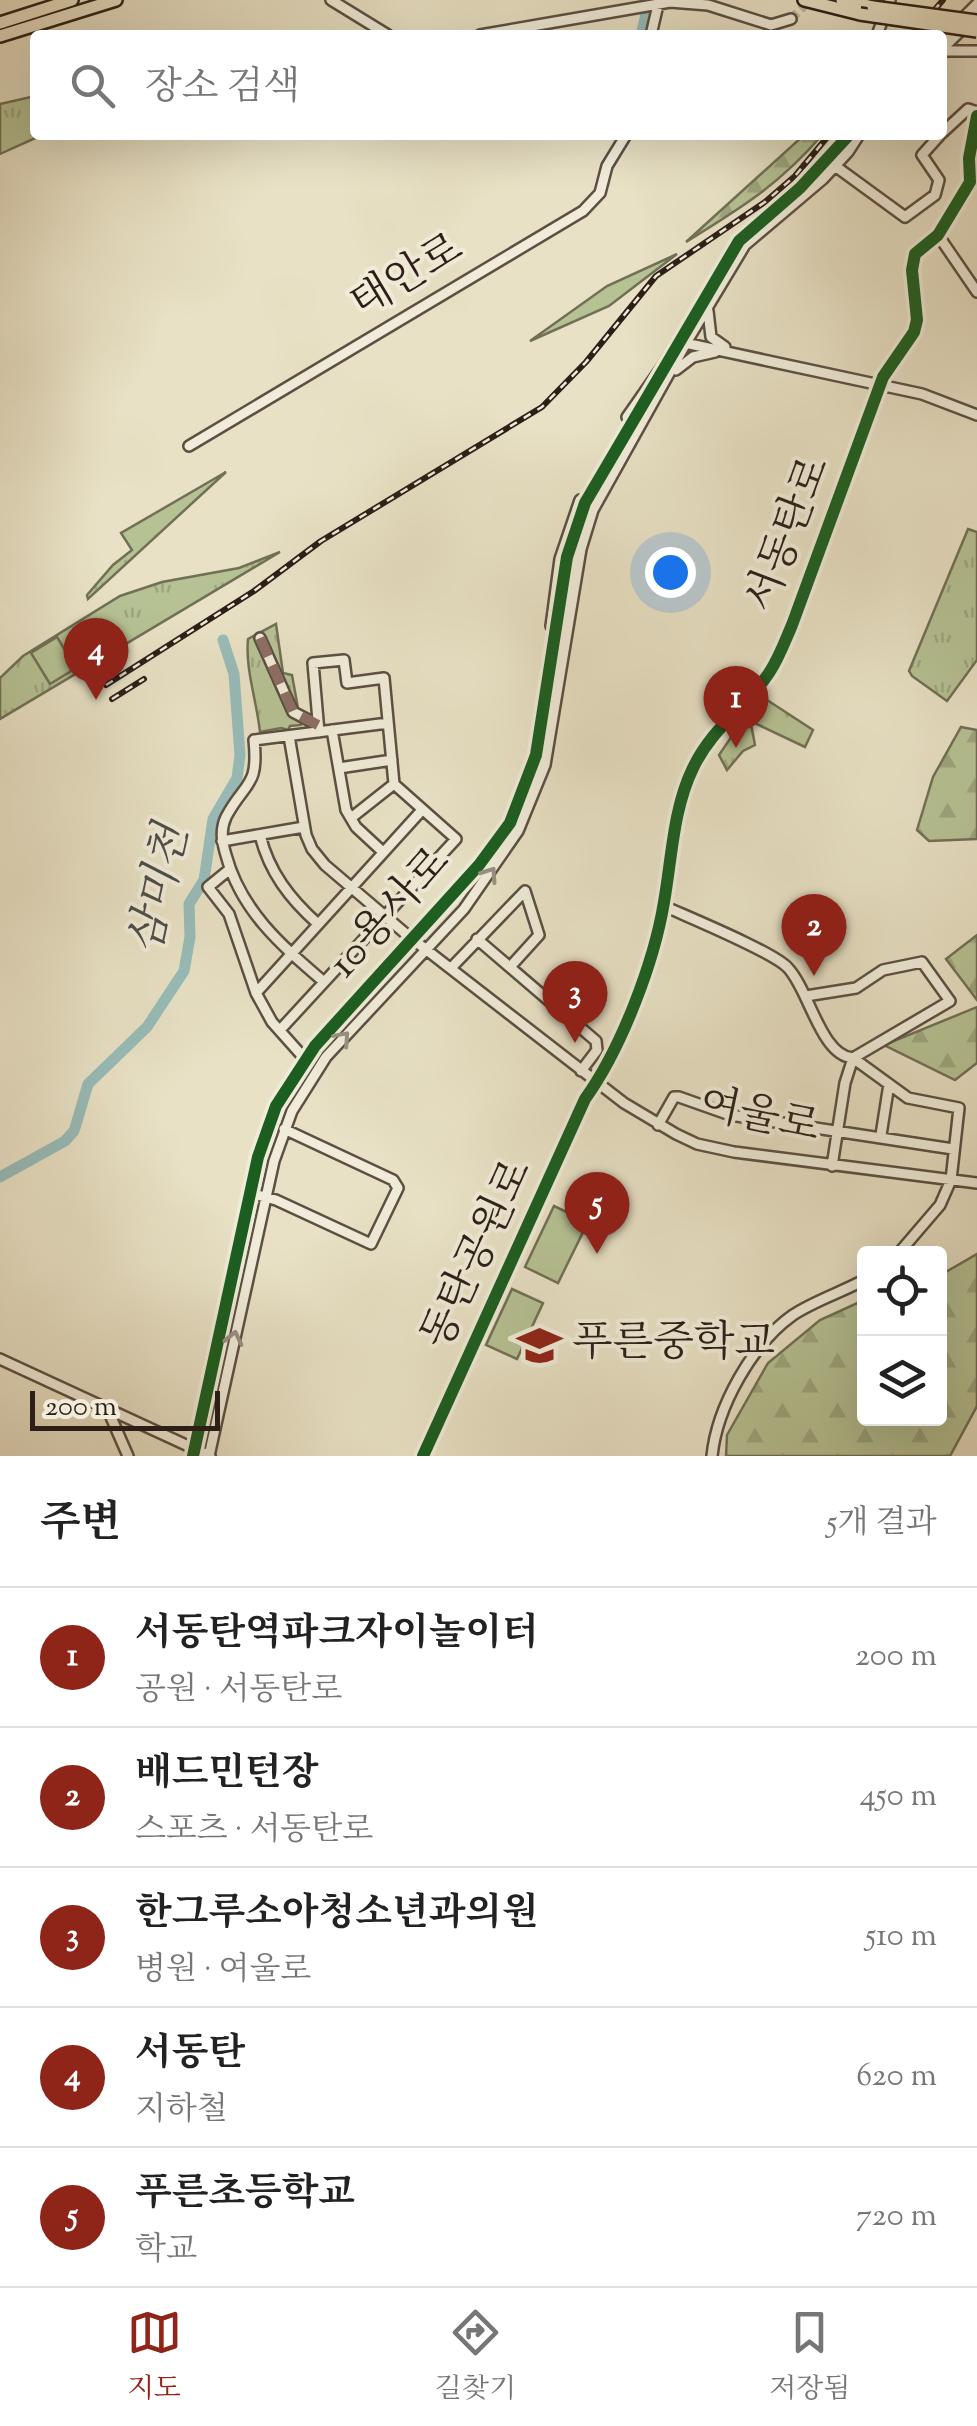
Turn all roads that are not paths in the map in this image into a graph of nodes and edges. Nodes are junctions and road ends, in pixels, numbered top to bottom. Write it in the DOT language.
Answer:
graph roads {
  1 [pos="72,0"];
  2 [pos="116,0"];
  3 [pos="331,0"];
  4 [pos="804,0"];
  5 [pos="842,0"];
  6 [pos="890,0"];
  7 [pos="977,4"];
  8 [pos="87,5"];
  9 [pos="654,6"];
  10 [pos="977,18"];
  11 [pos="792,20"];
  12 [pos="0,25"];
  13 [pos="40,30"];
  14 [pos="380,30"];
  15 [pos="509,30"];
  16 [pos="652,30"];
  17 [pos="879,30"];
  18 [pos="977,30"];
  19 [pos="30,34"];
  20 [pos="947,34"];
  21 [pos="0,36"];
  22 [pos="0,44"];
  23 [pos="947,45"];
  24 [pos="947,50"];
  25 [pos="977,51"];
  26 [pos="977,114"];
  27 [pos="947,128"];
  28 [pos="623,140"];
  29 [pos="847,140"];
  30 [pos="854,140"];
  31 [pos="936,140"];
  32 [pos="831,164"];
  33 [pos="938,235"];
  34 [pos="716,292"];
  35 [pos="977,292"];
  36 [pos="682,342"];
  37 [pos="732,351"];
  38 [pos="664,384"];
  39 [pos="880,386"];
  40 [pos="640,394"];
  41 [pos="654,403"];
  42 [pos="637,415"];
  43 [pos="977,415"];
  44 [pos="189,446"];
  45 [pos="260,638"];
  46 [pos="553,679"];
  47 [pos="388,723"];
  48 [pos="318,729"];
  49 [pos="332,730"];
  50 [pos="289,736"];
  51 [pos="392,760"];
  52 [pos="339,768"];
  53 [pos="394,784"];
  54 [pos="422,810"];
  55 [pos="351,818"];
  56 [pos="304,828"];
  57 [pos="260,835"];
  58 [pos="222,841"];
  59 [pos="384,852"];
  60 [pos="230,868"];
  61 [pos="351,887"];
  62 [pos="664,906"];
  63 [pos="385,916"];
  64 [pos="318,924"];
  65 [pos="413,938"];
  66 [pos="477,940"];
  67 [pos="427,948"];
  68 [pos="292,954"];
  69 [pos="452,966"];
  70 [pos="510,968"];
  71 [pos="324,982"];
  72 [pos="256,993"];
  73 [pos="806,996"];
  74 [pos="280,1030"];
  75 [pos="852,1058"];
  76 [pos="305,1059"];
  77 [pos="581,1071"];
  78 [pos="596,1083"];
  79 [pos="889,1084"];
  80 [pos="658,1125"];
  81 [pos="284,1129"];
  82 [pos="838,1131"];
  83 [pos="881,1136"];
  84 [pos="953,1148"];
  85 [pos="832,1166"];
  86 [pos="950,1180"];
  87 [pos="977,1182"];
  88 [pos="250,1192"];
  89 [pos="266,1197"];
  90 [pos="905,1246"];
  91 [pos="857,1283"];
  92 [pos="0,1359"];
  93 [pos="108,1408"];
  94 [pos="194,1452"];
  95 [pos="128,1456"];
  96 [pos="209,1456"];
  97 [pos="424,1456"];
  98 [pos="712,1456"];
  1 -- 12 [label="main road"];
  2 -- 8 [label="main road"];
  3 -- 14 [label="street"];
  4 -- 18 [label="main road, bridge"];
  5 -- 10 [label="main road, bridge"];
  6 -- 17 [label="street"];
  7 -- 20 [label="street"];
  8 -- 12 [label="main road"];
  8 -- 13 [label="main road"];
  8 -- 21 [label="main road"];
  9 -- 11 [label="street"];
  9 -- 15 [label="street"];
  9 -- 16 [label="street"];
  10 -- 23 [label="street"];
  19 -- 22 [label="main road"];
  24 -- 25 [label="street"];
  26 -- 27 [label="street"];
  26 -- 33 [label="street"];
  28 -- 44 [label="street, 태안로"];
  29 -- 32 [label="street, 10용사로"];
  30 -- 32 [label="street, 10용사로"];
  31 -- 32 [label="street"];
  32 -- 34 [label="street, 10용사로"];
  32 -- 36 [label="street, 10용사로"];
  33 -- 35 [label="street"];
  33 -- 39 [label="street, 서동탄로"];
  34 -- 36 [label="street, 10용사로"];
  34 -- 37 [label="street"];
  36 -- 37 [label="street"];
  36 -- 38 [label="street, 10용사로"];
  36 -- 40 [label="street, 10용사로"];
  37 -- 38 [label="street"];
  37 -- 39 [label="street"];
  38 -- 41 [label="street, 10용사로"];
  39 -- 43 [label="street"];
  39 -- 62 [label="street, 서동탄로"];
  40 -- 41 [label="street"];
  40 -- 46 [label="street, 10용사로"];
  41 -- 46 [label="street, 10용사로"];
  42 -- 46 [label="street, 10용사로"];
  45 -- 48 [label="street"];
  46 -- 65 [label="street, 10용사로"];
  67 -- 46 [label="street, 10용사로, one-way"];
  47 -- 48 [label="street"];
  47 -- 49 [label="street"];
  47 -- 51 [label="street"];
  48 -- 49 [label="street"];
  48 -- 50 [label="street"];
  49 -- 52 [label="street"];
  50 -- 56 [label="street"];
  50 -- 58 [label="street"];
  51 -- 52 [label="street"];
  51 -- 53 [label="street"];
  52 -- 55 [label="street"];
  53 -- 54 [label="street"];
  53 -- 55 [label="street"];
  54 -- 59 [label="street"];
  54 -- 63 [label="street"];
  55 -- 59 [label="street"];
  56 -- 57 [label="street"];
  56 -- 61 [label="street, 여울로"];
  57 -- 58 [label="street"];
  57 -- 64 [label="street"];
  58 -- 60 [label="street"];
  59 -- 61 [label="street"];
  60 -- 68 [label="street"];
  60 -- 72 [label="street"];
  61 -- 63 [label="street, 여울로"];
  61 -- 64 [label="street"];
  62 -- 73 [label="street"];
  62 -- 78 [label="street, 서동탄로"];
  63 -- 65 [label="street, 여울로"];
  63 -- 71 [label="street"];
  64 -- 68 [label="street"];
  65 -- 67 [label="street, 여울로"];
  65 -- 76 [label="street, 10용사로"];
  66 -- 69 [label="street"];
  66 -- 70 [label="street"];
  66 -- 70 [label="street"];
  67 -- 69 [label="street, 여울로"];
  81 -- 67 [label="street, 10용사로, one-way"];
  68 -- 71 [label="street"];
  68 -- 72 [label="street"];
  69 -- 77 [label="street, 여울로"];
  70 -- 77 [label="street"];
  71 -- 74 [label="street"];
  72 -- 74 [label="street"];
  73 -- 75 [label="street"];
  73 -- 75 [label="street"];
  74 -- 76 [label="street"];
  75 -- 79 [label="street"];
  75 -- 82 [label="street"];
  76 -- 88 [label="street, 10용사로"];
  77 -- 78 [label="street, 여울로"];
  78 -- 80 [label="street, 여울로"];
  78 -- 97 [label="street, 동탄공원로"];
  79 -- 83 [label="street"];
  79 -- 84 [label="street"];
  80 -- 82 [label="street"];
  80 -- 85 [label="street, 여울로"];
  81 -- 89 [label="street, 10용사로"];
  81 -- 89 [label="street"];
  82 -- 83 [label="street"];
  82 -- 85 [label="street"];
  83 -- 84 [label="street"];
  84 -- 86 [label="street"];
  85 -- 86 [label="street, 여울로"];
  86 -- 87 [label="street, 여울로"];
  86 -- 90 [label="street"];
  88 -- 89 [label="street"];
  88 -- 94 [label="street, 10용사로"];
  96 -- 89 [label="street, 10용사로, one-way"];
  91 -- 98 [label="street"];
  92 -- 93 [label="street"];
  93 -- 94 [label="street"];
  93 -- 95 [label="street"];
  94 -- 96 [label="street"];
}
